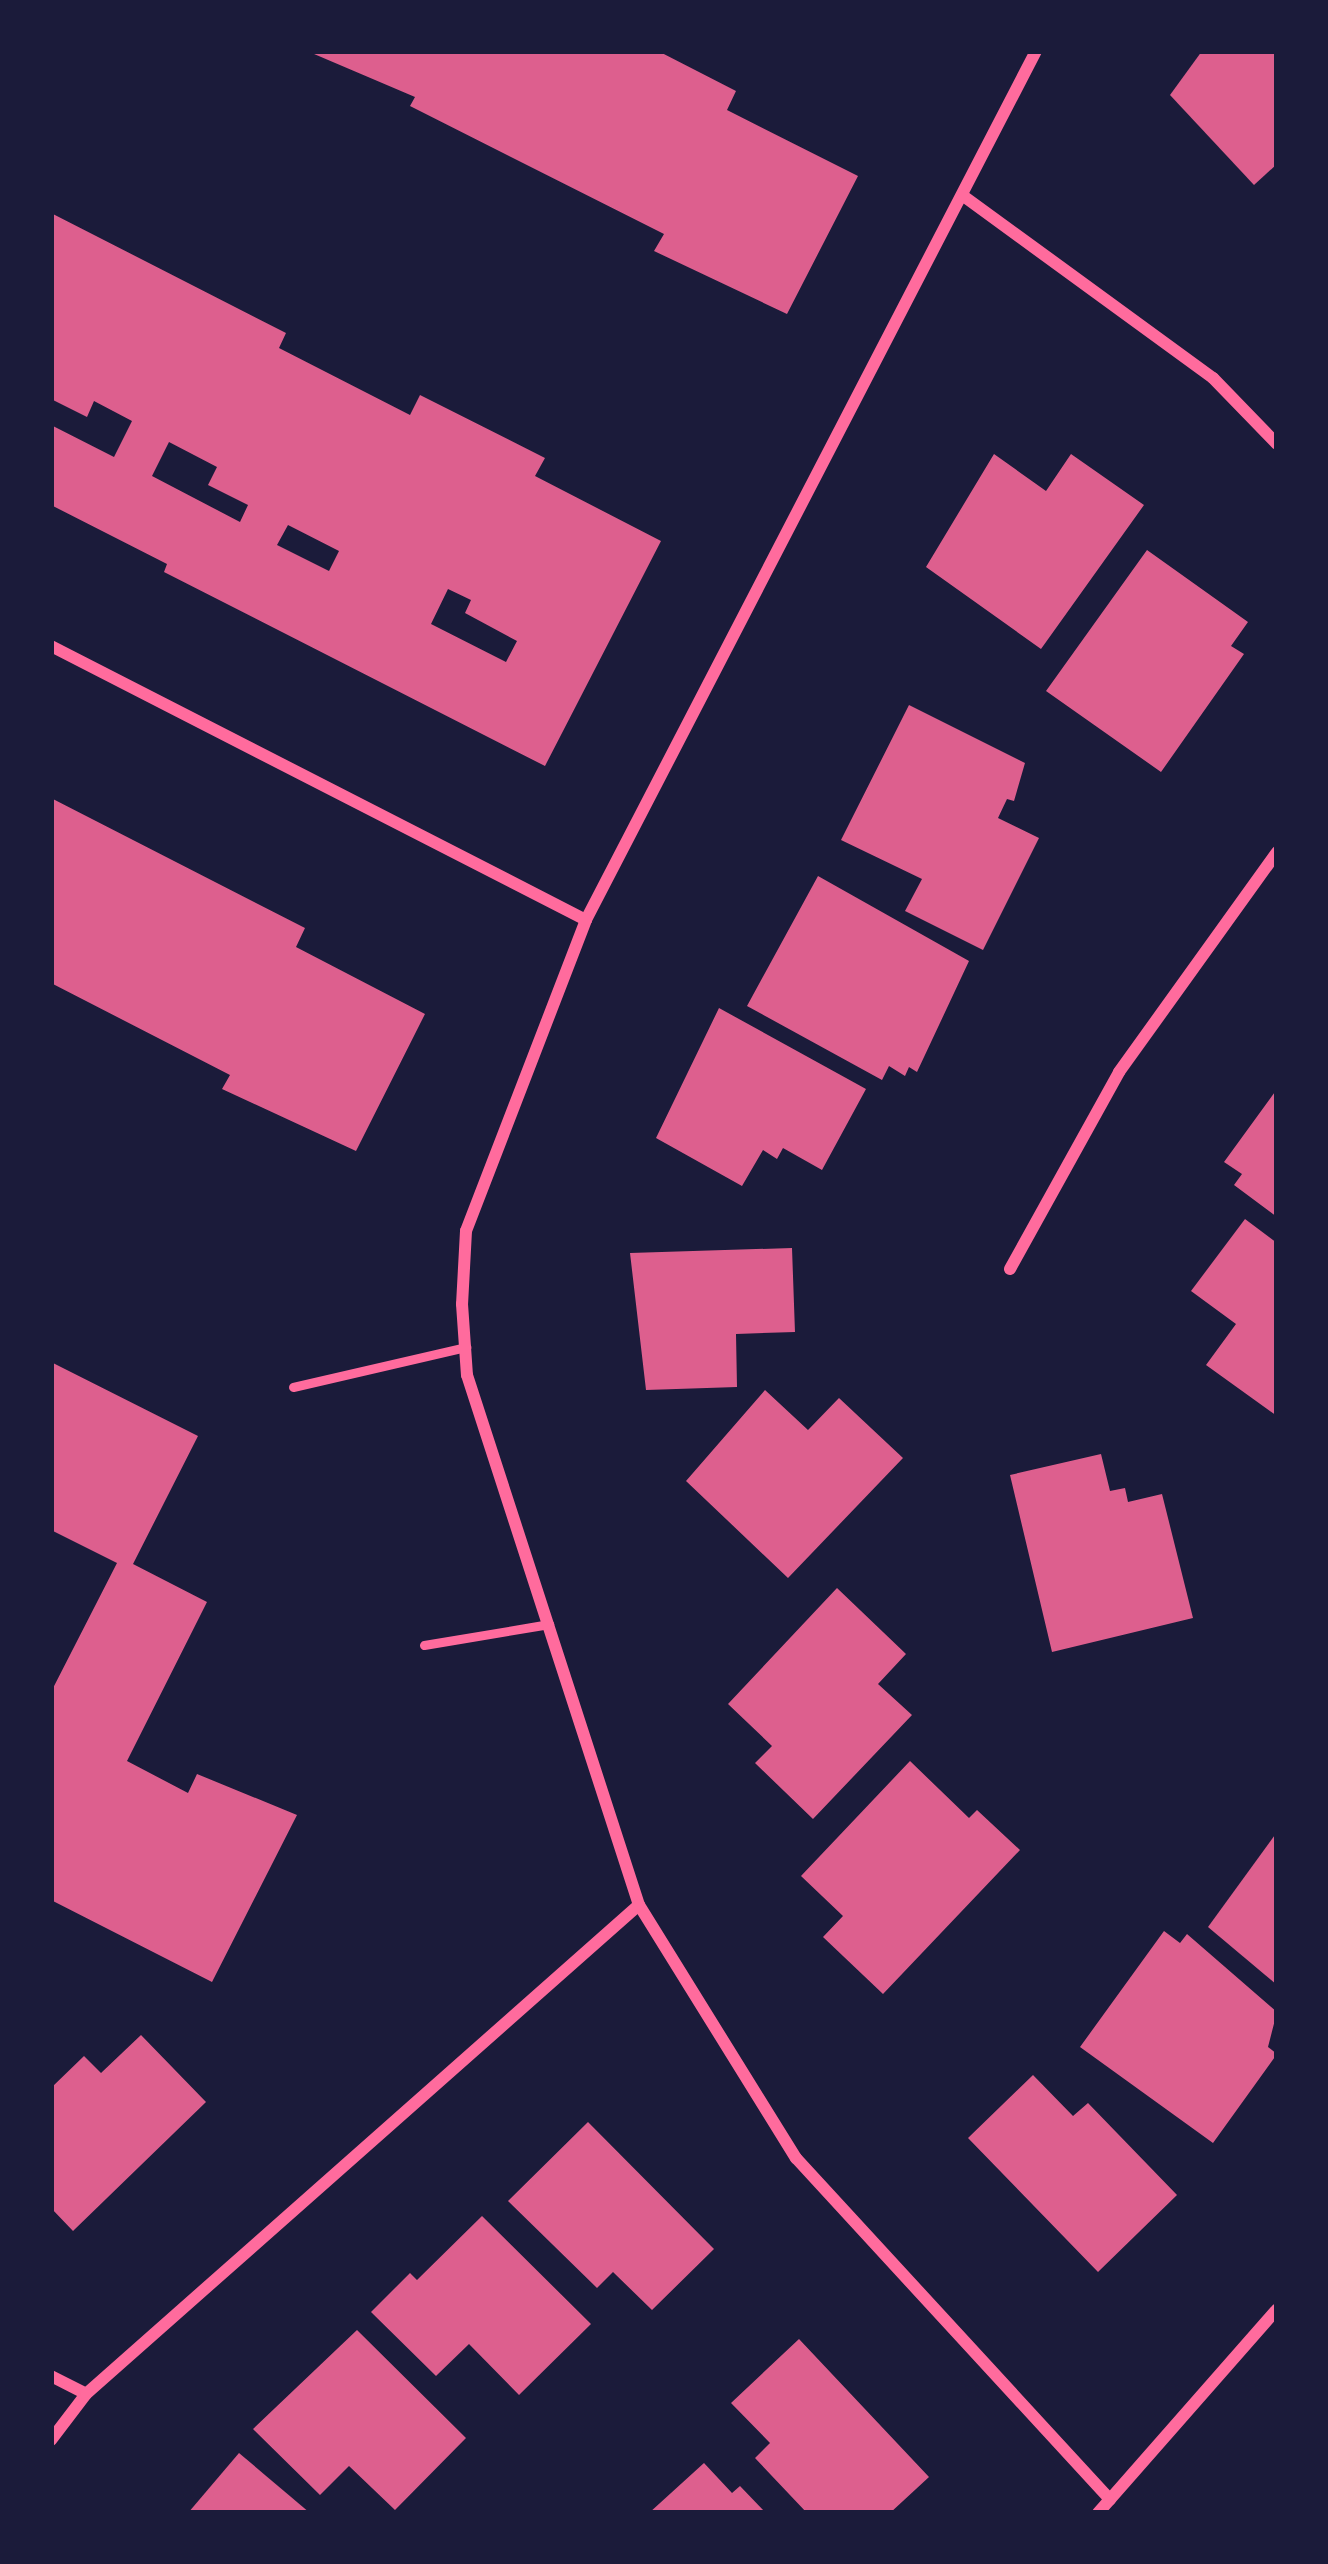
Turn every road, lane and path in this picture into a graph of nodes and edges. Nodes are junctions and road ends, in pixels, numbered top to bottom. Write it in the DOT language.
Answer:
graph roads {
  1 [pos="1036,51"];
  2 [pos="962,195"];
  3 [pos="1277,444"];
  4 [pos="51,646"];
  5 [pos="1277,852"];
  6 [pos="586,920"];
  7 [pos="1010,1269"];
  8 [pos="466,1347"];
  9 [pos="293,1388"];
  10 [pos="548,1624"];
  11 [pos="424,1645"];
  12 [pos="639,1905"];
  13 [pos="1277,2309"];
  14 [pos="51,2376"];
  15 [pos="86,2394"];
  16 [pos="51,2440"];
  17 [pos="1110,2500"];
  18 [pos="1098,2513"];
  1 -- 2 [label="street"];
  2 -- 3 [label="street"];
  2 -- 6 [label="street"];
  4 -- 6 [label="street"];
  5 -- 7 [label="street"];
  6 -- 8 [label="street"];
  8 -- 9 [label="lane"];
  8 -- 10 [label="street"];
  10 -- 11 [label="lane"];
  10 -- 12 [label="street"];
  12 -- 15 [label="street"];
  12 -- 17 [label="street"];
  13 -- 17 [label="street"];
  14 -- 15 [label="street"];
  15 -- 16 [label="street"];
  17 -- 18 [label="street"];
}
